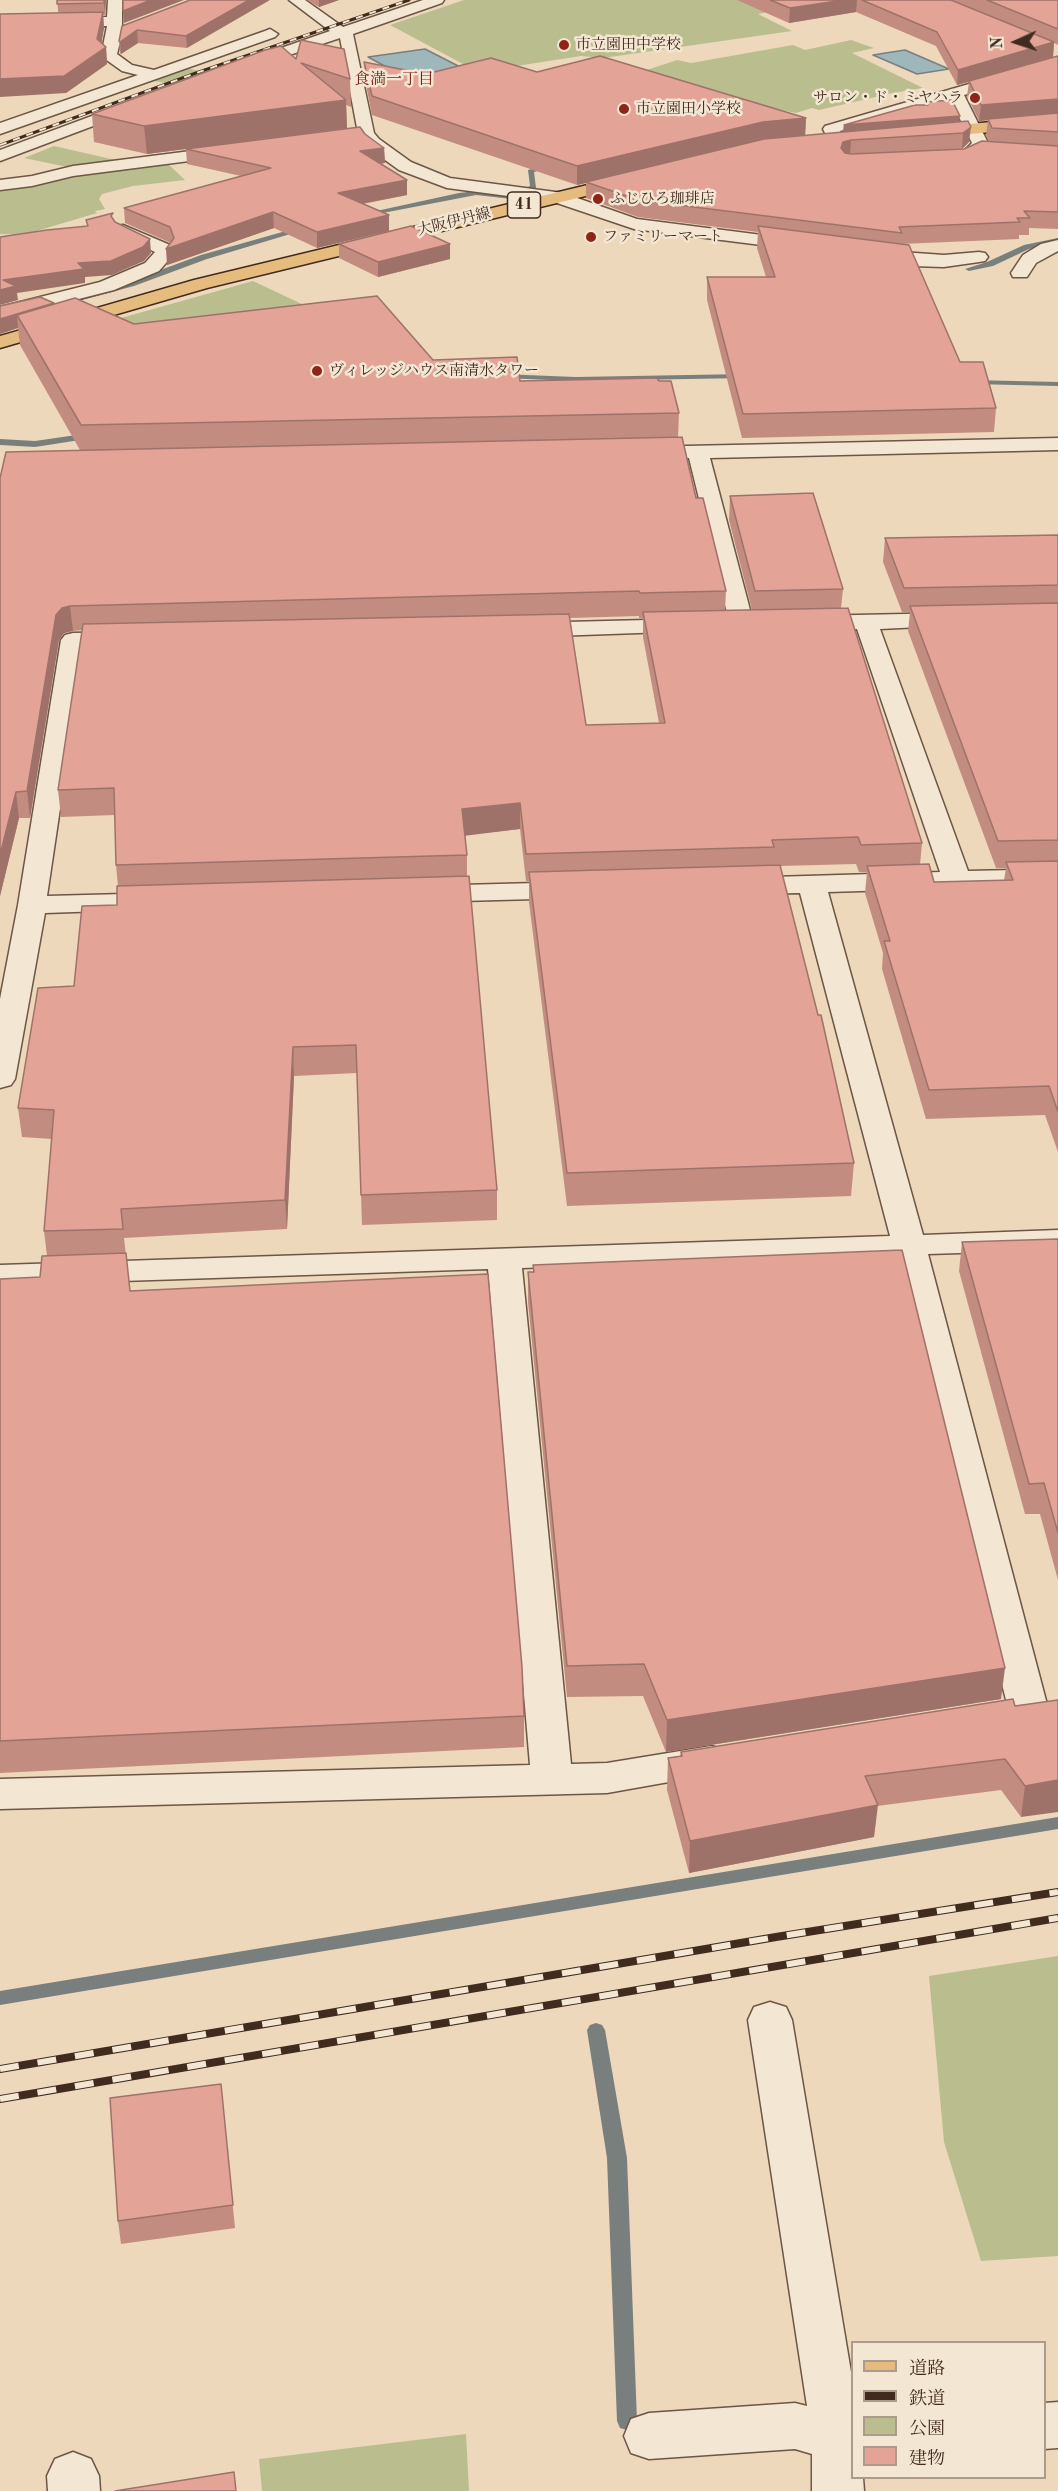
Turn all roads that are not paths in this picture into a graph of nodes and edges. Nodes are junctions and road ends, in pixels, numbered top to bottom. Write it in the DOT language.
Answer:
graph roads {
  1 [pos="115,0"];
  2 [pos="296,0"];
  3 [pos="437,0"];
  4 [pos="340,11"];
  5 [pos="313,19"];
  6 [pos="0,24"];
  7 [pos="118,28"];
  8 [pos="284,29"];
  9 [pos="339,32"];
  10 [pos="1058,63"];
  11 [pos="231,70"];
  12 [pos="153,74"];
  13 [pos="951,94"];
  14 [pos="155,97"];
  15 [pos="876,115"];
  16 [pos="1058,121"];
  17 [pos="971,124"];
  18 [pos="1,129"];
  19 [pos="904,135"];
  20 [pos="45,139"];
  21 [pos="814,143"];
  22 [pos="848,143"];
  23 [pos="250,148"];
  24 [pos="977,150"];
  25 [pos="999,151"];
  26 [pos="0,156"];
  27 [pos="929,159"];
  28 [pos="648,176"];
  29 [pos="0,185"];
  30 [pos="557,197"];
  31 [pos="123,230"];
  32 [pos="1058,245"];
  33 [pos="819,248"];
  34 [pos="854,252"];
  35 [pos="979,257"];
  36 [pos="1020,273"];
  37 [pos="0,313"];
  38 [pos="0,342"];
  39 [pos="1057,447"];
  40 [pos="698,451"];
  41 [pos="615,453"];
  42 [pos="979,619"];
  43 [pos="866,622"];
  44 [pos="744,625"];
  45 [pos="503,630"];
  46 [pos="144,638"];
  47 [pos="1058,878"];
  48 [pos="957,880"];
  49 [pos="812,884"];
  50 [pos="716,886"];
  51 [pos="596,890"];
  52 [pos="404,895"];
  53 [pos="188,900"];
  54 [pos="33,905"];
  55 [pos="0,1079"];
  56 [pos="1058,1240"];
  57 [pos="909,1245"];
  58 [pos="504,1258"];
  59 [pos="0,1275"];
  60 [pos="1027,1712"];
  61 [pos="748,1756"];
  62 [pos="552,1779"];
  63 [pos="0,1794"];
  64 [pos="771,2020"];
  65 [pos="650,2436"];
  66 [pos="844,2437"];
  67 [pos="838,2491"];
  1 -- 7 [label="street"];
  2 -- 5 [label="street"];
  3 -- 9 [label="street"];
  4 -- 5 [label="street"];
  5 -- 9 [label="street"];
  6 -- 7 [label="street"];
  7 -- 12 [label="street"];
  8 -- 12 [label="street"];
  9 -- 11 [label="street"];
  9 -- 30 [label="street"];
  10 -- 13 [label="street"];
  12 -- 18 [label="street"];
  13 -- 15 [label="street"];
  13 -- 17 [label="street"];
  14 -- 20 [label="street"];
  15 -- 17 [label="street"];
  15 -- 22 [label="street"];
  16 -- 17 [label="main road"];
  17 -- 19 [label="main road"];
  17 -- 24 [label="street"];
  18 -- 20 [label="street"];
  20 -- 26 [label="street"];
  21 -- 22 [label="main road"];
  23 -- 29 [label="street"];
  24 -- 25 [label="street"];
  24 -- 27 [label="street"];
  28 -- 30 [label="main road, 大阪伊丹線 / 41"];
  30 -- 33 [label="street"];
  30 -- 38 [label="main road, 大阪伊丹線 / 41"];
  31 -- 37 [label="street"];
  32 -- 36 [label="street"];
  34 -- 35 [label="street"];
  39 -- 40 [label="street"];
  40 -- 41 [label="street"];
  40 -- 44 [label="street"];
  42 -- 43 [label="street"];
  43 -- 44 [label="street"];
  43 -- 48 [label="street"];
  44 -- 45 [label="street"];
  46 -- 54 [label="street"];
  47 -- 48 [label="street"];
  48 -- 49 [label="street"];
  49 -- 50 [label="street"];
  49 -- 57 [label="street"];
  51 -- 52 [label="street"];
  53 -- 54 [label="street"];
  54 -- 55 [label="street"];
  56 -- 57 [label="street"];
  57 -- 58 [label="street"];
  57 -- 60 [label="street"];
  58 -- 59 [label="street"];
  58 -- 62 [label="street"];
  61 -- 62 [label="street"];
  62 -- 63 [label="street"];
  64 -- 66 [label="street"];
  65 -- 66 [label="street"];
  66 -- 67 [label="street"];
}
